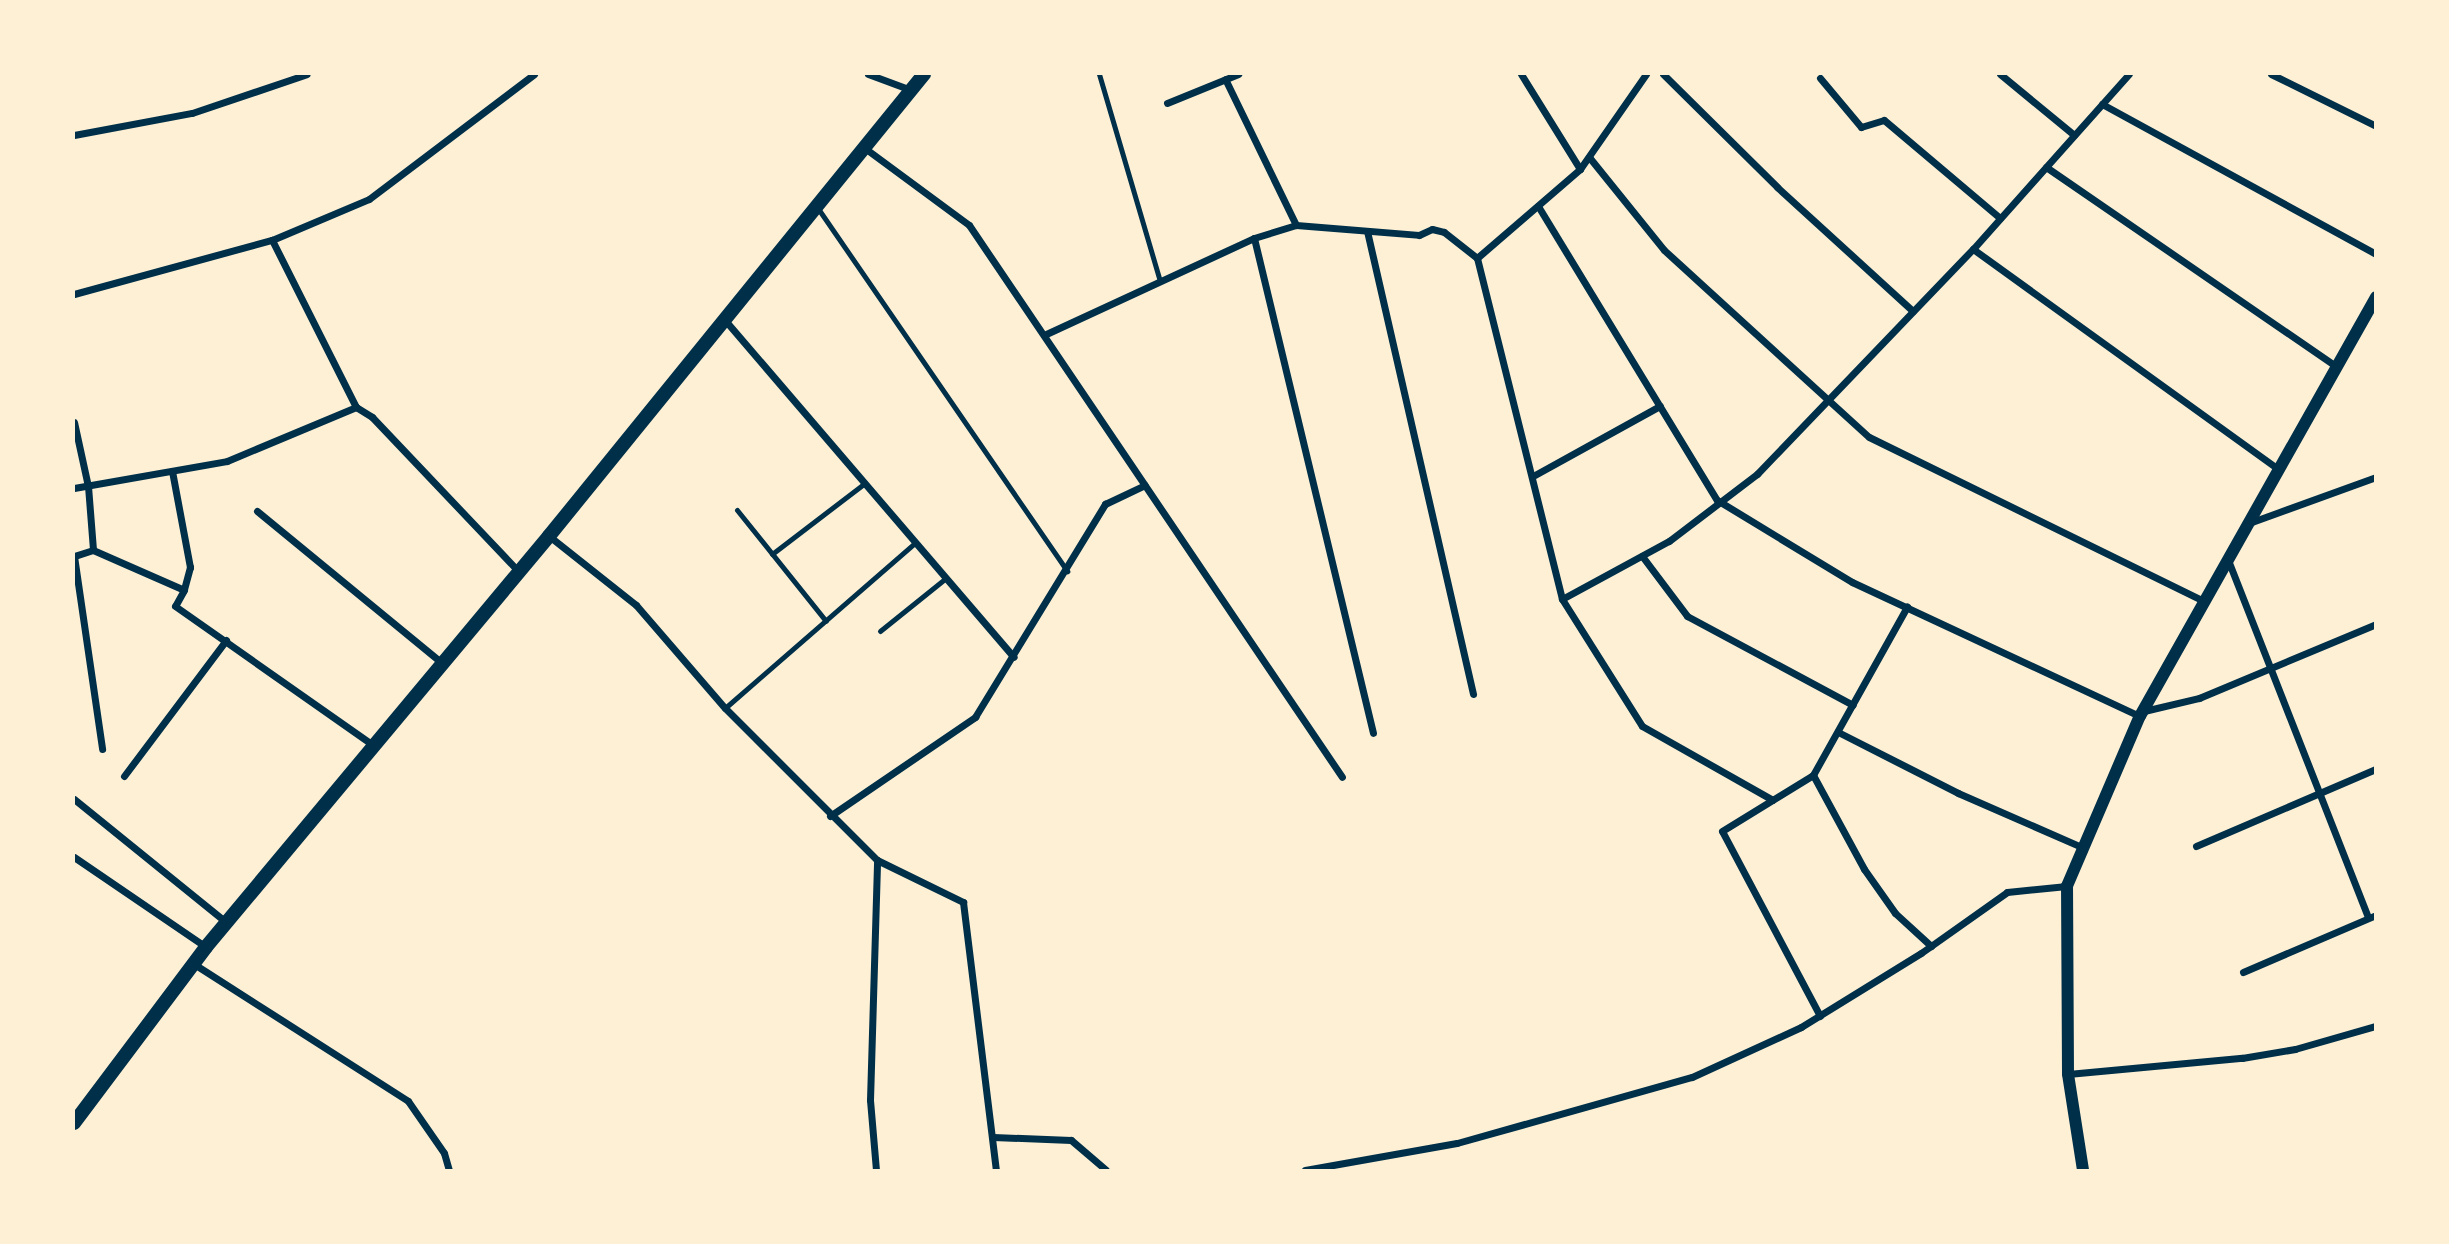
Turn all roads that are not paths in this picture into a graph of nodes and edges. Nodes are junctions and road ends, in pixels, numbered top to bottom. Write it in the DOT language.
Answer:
graph roads {
  1 [pos="307,74"];
  2 [pos="534,74"];
  3 [pos="869,74"];
  4 [pos="924,74"];
  5 [pos="1099,74"];
  6 [pos="1238,74"];
  7 [pos="1521,74"];
  8 [pos="1646,74"];
  9 [pos="1663,74"];
  10 [pos="2000,74"];
  11 [pos="2129,74"];
  12 [pos="2272,74"];
  13 [pos="2284,76"];
  14 [pos="1820,78"];
  15 [pos="1225,79"];
  16 [pos="911,90"];
  17 [pos="1167,103"];
  18 [pos="2102,104"];
  19 [pos="2375,126"];
  20 [pos="74,135"];
  21 [pos="2074,135"];
  22 [pos="866,149"];
  23 [pos="1589,157"];
  24 [pos="2046,167"];
  25 [pos="1580,169"];
  26 [pos="1538,206"];
  27 [pos="817,207"];
  28 [pos="2000,218"];
  29 [pos="1296,225"];
  30 [pos="1367,230"];
  31 [pos="1254,238"];
  32 [pos="272,240"];
  33 [pos="1973,249"];
  34 [pos="2375,254"];
  35 [pos="1478,258"];
  36 [pos="1160,281"];
  37 [pos="74,294"];
  38 [pos="2374,304"];
  39 [pos="1913,311"];
  40 [pos="724,318"];
  41 [pos="1044,335"];
  42 [pos="2337,368"];
  43 [pos="1829,398"];
  44 [pos="1660,406"];
  45 [pos="356,407"];
  46 [pos="74,422"];
  47 [pos="172,471"];
  48 [pos="2279,471"];
  49 [pos="1533,476"];
  50 [pos="2375,477"];
  51 [pos="865,483"];
  52 [pos="1145,485"];
  53 [pos="88,486"];
  54 [pos="74,488"];
  55 [pos="1717,500"];
  56 [pos="737,510"];
  57 [pos="257,511"];
  58 [pos="2248,523"];
  59 [pos="550,536"];
  60 [pos="915,543"];
  61 [pos="93,550"];
  62 [pos="772,554"];
  63 [pos="1642,556"];
  64 [pos="2228,559"];
  65 [pos="517,570"];
  66 [pos="1067,570"];
  67 [pos="946,578"];
  68 [pos="184,590"];
  69 [pos="1562,599"];
  70 [pos="2204,601"];
  71 [pos="1907,607"];
  72 [pos="826,621"];
  73 [pos="2375,624"];
  74 [pos="880,631"];
  75 [pos="226,639"];
  76 [pos="1014,657"];
  77 [pos="442,663"];
  78 [pos="2272,668"];
  79 [pos="1473,694"];
  80 [pos="1853,705"];
  81 [pos="725,708"];
  82 [pos="2141,713"];
  83 [pos="1838,732"];
  84 [pos="1373,733"];
  85 [pos="374,746"];
  86 [pos="102,749"];
  87 [pos="2375,769"];
  88 [pos="1813,775"];
  89 [pos="124,776"];
  90 [pos="1342,777"];
  91 [pos="2320,792"];
  92 [pos="74,799"];
  93 [pos="1773,800"];
  94 [pos="830,816"];
  95 [pos="2196,846"];
  96 [pos="2084,848"];
  97 [pos="74,857"];
  98 [pos="877,860"];
  99 [pos="2067,886"];
  100 [pos="2372,916"];
  101 [pos="226,923"];
  102 [pos="1931,946"];
  103 [pos="206,947"];
  104 [pos="193,964"];
  105 [pos="2243,972"];
  106 [pos="1820,1016"];
  107 [pos="2375,1026"];
  108 [pos="2068,1073"];
  109 [pos="74,1123"];
  110 [pos="993,1137"];
  111 [pos="449,1171"];
  112 [pos="877,1171"];
  113 [pos="996,1171"];
  114 [pos="1106,1171"];
  115 [pos="1305,1171"];
  116 [pos="2083,1171"];
  1 -- 20 [label="street"];
  2 -- 32 [label="street"];
  3 -- 16 [label="street"];
  4 -- 16 [label="main road"];
  5 -- 36 [label="lane"];
  6 -- 15 [label="street"];
  7 -- 25 [label="street"];
  8 -- 23 [label="street"];
  9 -- 39 [label="street"];
  10 -- 21 [label="street"];
  11 -- 18 [label="street"];
  12 -- 13 [label="street"];
  13 -- 19 [label="street"];
  14 -- 28 [label="street"];
  15 -- 17 [label="street"];
  15 -- 29 [label="street"];
  16 -- 22 [label="main road"];
  18 -- 21 [label="street"];
  18 -- 34 [label="street"];
  21 -- 24 [label="street"];
  22 -- 27 [label="main road"];
  22 -- 41 [label="street"];
  23 -- 25 [label="street"];
  23 -- 43 [label="street"];
  24 -- 28 [label="street"];
  24 -- 42 [label="street"];
  25 -- 26 [label="street"];
  26 -- 35 [label="street"];
  26 -- 44 [label="street"];
  27 -- 40 [label="main road"];
  27 -- 66 [label="lane"];
  28 -- 33 [label="street"];
  29 -- 30 [label="street"];
  29 -- 31 [label="street"];
  30 -- 35 [label="street"];
  30 -- 79 [label="street"];
  31 -- 36 [label="street"];
  31 -- 84 [label="street"];
  32 -- 37 [label="street"];
  32 -- 45 [label="street"];
  33 -- 39 [label="street"];
  33 -- 48 [label="street"];
  35 -- 49 [label="street"];
  36 -- 41 [label="street"];
  38 -- 42 [label="street"];
  39 -- 43 [label="street"];
  40 -- 51 [label="street"];
  40 -- 59 [label="main road"];
  41 -- 52 [label="street"];
  42 -- 48 [label="street"];
  43 -- 55 [label="street"];
  43 -- 70 [label="street"];
  44 -- 49 [label="street"];
  44 -- 55 [label="street"];
  45 -- 47 [label="street"];
  45 -- 65 [label="street"];
  46 -- 53 [label="street"];
  47 -- 53 [label="street"];
  47 -- 68 [label="street"];
  48 -- 58 [label="street"];
  49 -- 69 [label="street"];
  50 -- 58 [label="street"];
  51 -- 60 [label="street"];
  51 -- 62 [label="lane"];
  52 -- 66 [label="street"];
  52 -- 90 [label="street"];
  53 -- 54 [label="street"];
  53 -- 61 [label="street"];
  55 -- 63 [label="street"];
  55 -- 71 [label="street"];
  56 -- 62 [label="lane"];
  57 -- 77 [label="street"];
  58 -- 64 [label="street"];
  59 -- 65 [label="main road"];
  59 -- 81 [label="street"];
  60 -- 67 [label="street"];
  60 -- 72 [label="lane"];
  61 -- 68 [label="street"];
  61 -- 86 [label="street"];
  62 -- 72 [label="lane"];
  63 -- 69 [label="street"];
  63 -- 80 [label="street"];
  64 -- 70 [label="street"];
  64 -- 78 [label="street"];
  65 -- 77 [label="main road"];
  66 -- 76 [label="street"];
  67 -- 74 [label="lane"];
  67 -- 76 [label="street"];
  68 -- 75 [label="street"];
  69 -- 93 [label="street"];
  70 -- 82 [label="street"];
  71 -- 80 [label="street"];
  71 -- 82 [label="street"];
  72 -- 81 [label="lane"];
  73 -- 78 [label="street"];
  75 -- 85 [label="street"];
  75 -- 89 [label="street"];
  76 -- 94 [label="street"];
  77 -- 85 [label="main road"];
  78 -- 82 [label="street"];
  78 -- 91 [label="street"];
  80 -- 83 [label="street"];
  81 -- 94 [label="street"];
  82 -- 96 [label="street"];
  83 -- 88 [label="street"];
  83 -- 96 [label="street"];
  85 -- 101 [label="main road"];
  87 -- 91 [label="street"];
  88 -- 93 [label="street"];
  88 -- 102 [label="street"];
  91 -- 95 [label="street"];
  91 -- 100 [label="street"];
  92 -- 101 [label="street"];
  93 -- 106 [label="street"];
  94 -- 98 [label="street"];
  96 -- 99 [label="street"];
  97 -- 103 [label="street"];
  98 -- 110 [label="street"];
  98 -- 112 [label="street"];
  99 -- 102 [label="street"];
  99 -- 108 [label="street"];
  100 -- 105 [label="street"];
  101 -- 103 [label="main road"];
  102 -- 106 [label="street"];
  103 -- 104 [label="main road"];
  104 -- 109 [label="main road"];
  104 -- 111 [label="street"];
  106 -- 115 [label="street"];
  107 -- 108 [label="street"];
  108 -- 116 [label="street"];
  110 -- 113 [label="street"];
  110 -- 114 [label="street"];
}
